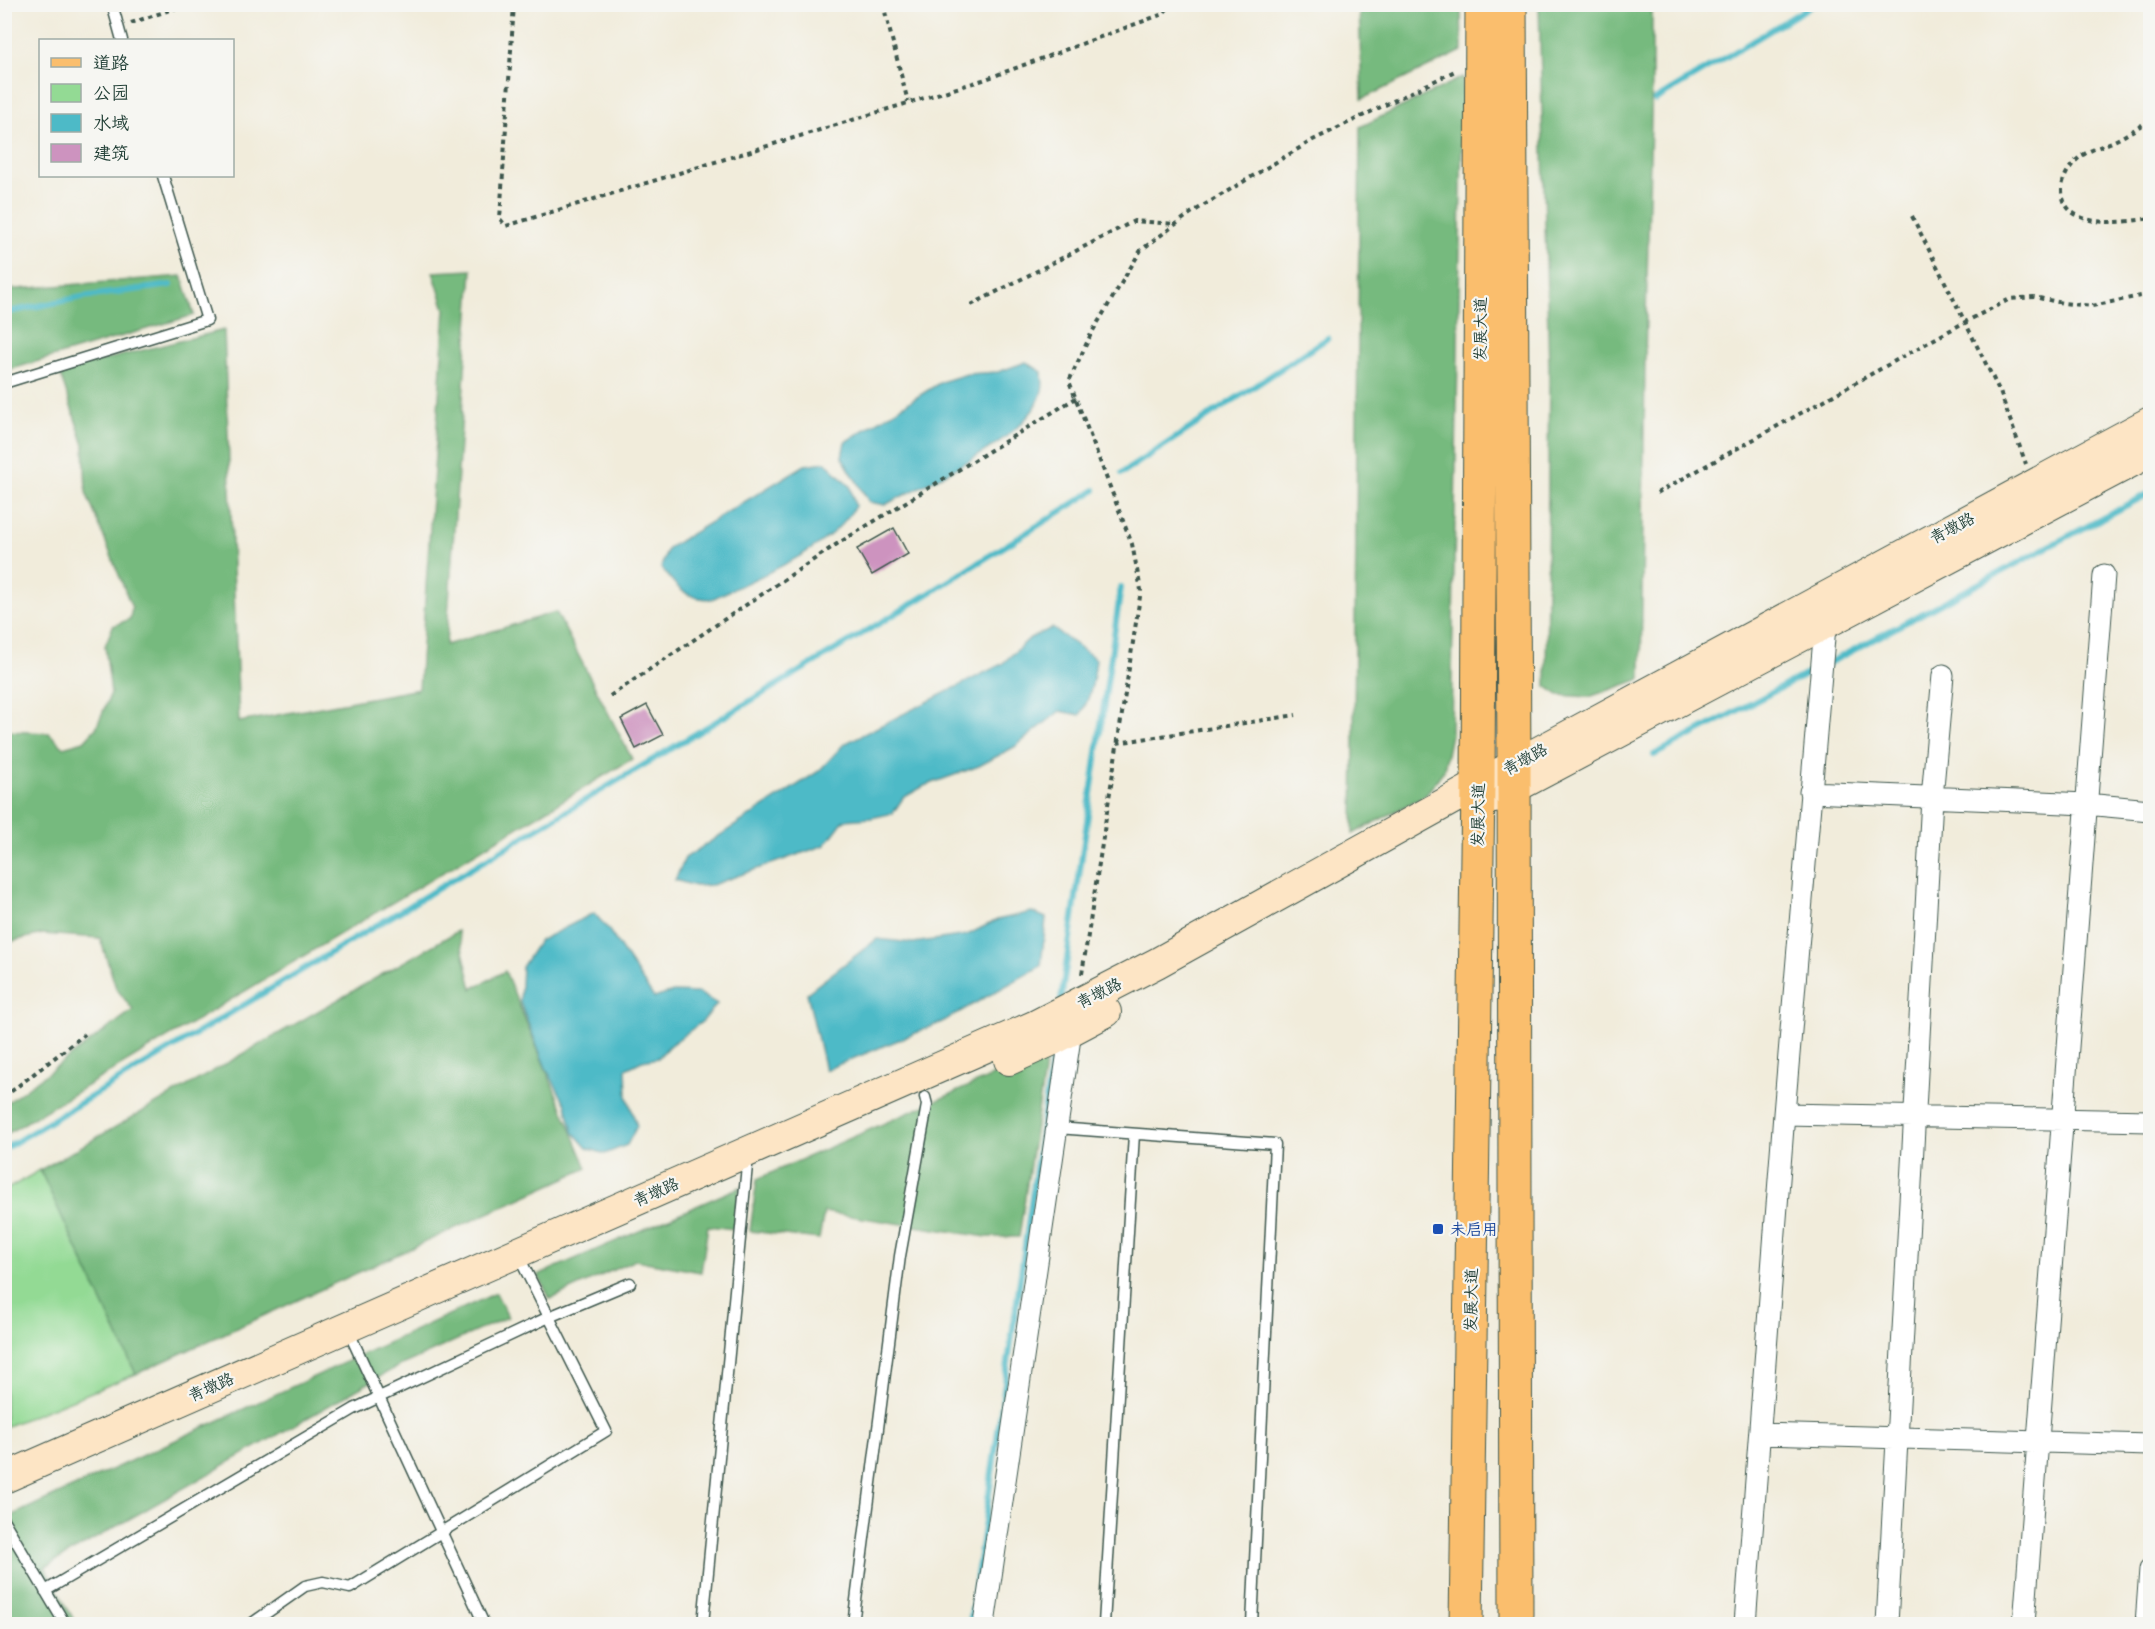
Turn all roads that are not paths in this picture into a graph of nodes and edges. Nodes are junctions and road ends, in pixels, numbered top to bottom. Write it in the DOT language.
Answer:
graph roads {
  1 [pos="112,4"];
  2 [pos="1482,4"];
  3 [pos="1510,4"];
  4 [pos="122,39"];
  5 [pos="163,177"];
  6 [pos="4,383"];
  7 [pos="2151,422"];
  8 [pos="2151,452"];
  9 [pos="2104,575"];
  10 [pos="1825,626"];
  11 [pos="1943,675"];
  12 [pos="1514,777"];
  13 [pos="1810,792"];
  14 [pos="1478,796"];
  15 [pos="1932,798"];
  16 [pos="2086,804"];
  17 [pos="2151,810"];
  18 [pos="1074,1017"];
  19 [pos="925,1096"];
  20 [pos="1784,1114"];
  21 [pos="1916,1116"];
  22 [pos="2062,1119"];
  23 [pos="2151,1121"];
  24 [pos="1057,1128"];
  25 [pos="1134,1134"];
  26 [pos="747,1163"];
  27 [pos="522,1262"];
  28 [pos="630,1283"];
  29 [pos="549,1317"];
  30 [pos="351,1337"];
  31 [pos="379,1397"];
  32 [pos="1760,1434"];
  33 [pos="1898,1438"];
  34 [pos="2038,1442"];
  35 [pos="2151,1445"];
  36 [pos="4,1478"];
  37 [pos="4,1499"];
  38 [pos="4,1521"];
  39 [pos="441,1533"];
  40 [pos="2151,1569"];
  41 [pos="45,1591"];
  42 [pos="65,1624"];
  43 [pos="251,1624"];
  44 [pos="484,1624"];
  45 [pos="704,1624"];
  46 [pos="853,1624"];
  47 [pos="984,1624"];
  48 [pos="1104,1624"];
  49 [pos="1252,1624"];
  50 [pos="1466,1624"];
  51 [pos="1516,1624"];
  52 [pos="1745,1624"];
  53 [pos="1887,1624"];
  54 [pos="2024,1624"];
  55 [pos="2146,1624"];
  1 -- 4 [label="lane"];
  2 -- 14 [label="main road, 发展大道"];
  3 -- 12 [label="main road, 发展大道"];
  5 -- 6 [label="lane"];
  7 -- 12 [label="main road, 青墩路"];
  8 -- 10 [label="main road, 青墩路"];
  9 -- 16 [label="street"];
  10 -- 12 [label="main road, 青墩路"];
  10 -- 13 [label="street"];
  11 -- 15 [label="street"];
  12 -- 14 [label="main road, 青墩路"];
  12 -- 51 [label="main road, 发展大道"];
  13 -- 15 [label="street"];
  13 -- 20 [label="street"];
  14 -- 18 [label="main road, 青墩路"];
  14 -- 50 [label="main road, 发展大道"];
  15 -- 16 [label="street"];
  15 -- 21 [label="street"];
  16 -- 17 [label="street"];
  16 -- 22 [label="street"];
  18 -- 19 [label="main road, 青墩路"];
  18 -- 24 [label="street"];
  18 -- 26 [label="main road, 青墩路"];
  19 -- 26 [label="main road, 青墩路"];
  19 -- 46 [label="lane"];
  20 -- 21 [label="street"];
  20 -- 32 [label="street"];
  21 -- 22 [label="street"];
  21 -- 33 [label="street"];
  22 -- 23 [label="street"];
  22 -- 34 [label="street"];
  24 -- 25 [label="lane"];
  24 -- 47 [label="street"];
  25 -- 48 [label="lane"];
  25 -- 49 [label="lane"];
  26 -- 27 [label="main road, 青墩路"];
  26 -- 45 [label="lane"];
  27 -- 29 [label="lane"];
  27 -- 30 [label="main road, 青墩路"];
  28 -- 29 [label="lane"];
  29 -- 31 [label="lane"];
  29 -- 39 [label="lane"];
  30 -- 31 [label="lane"];
  30 -- 36 [label="main road, 青墩路"];
  30 -- 37 [label="main road, 青墩路"];
  31 -- 39 [label="lane"];
  31 -- 41 [label="lane"];
  32 -- 33 [label="street"];
  32 -- 52 [label="street"];
  33 -- 34 [label="street"];
  33 -- 53 [label="street"];
  34 -- 35 [label="street"];
  34 -- 54 [label="street"];
  38 -- 41 [label="lane"];
  39 -- 43 [label="lane"];
  39 -- 44 [label="lane"];
  40 -- 55 [label="street"];
  41 -- 42 [label="lane"];
}
